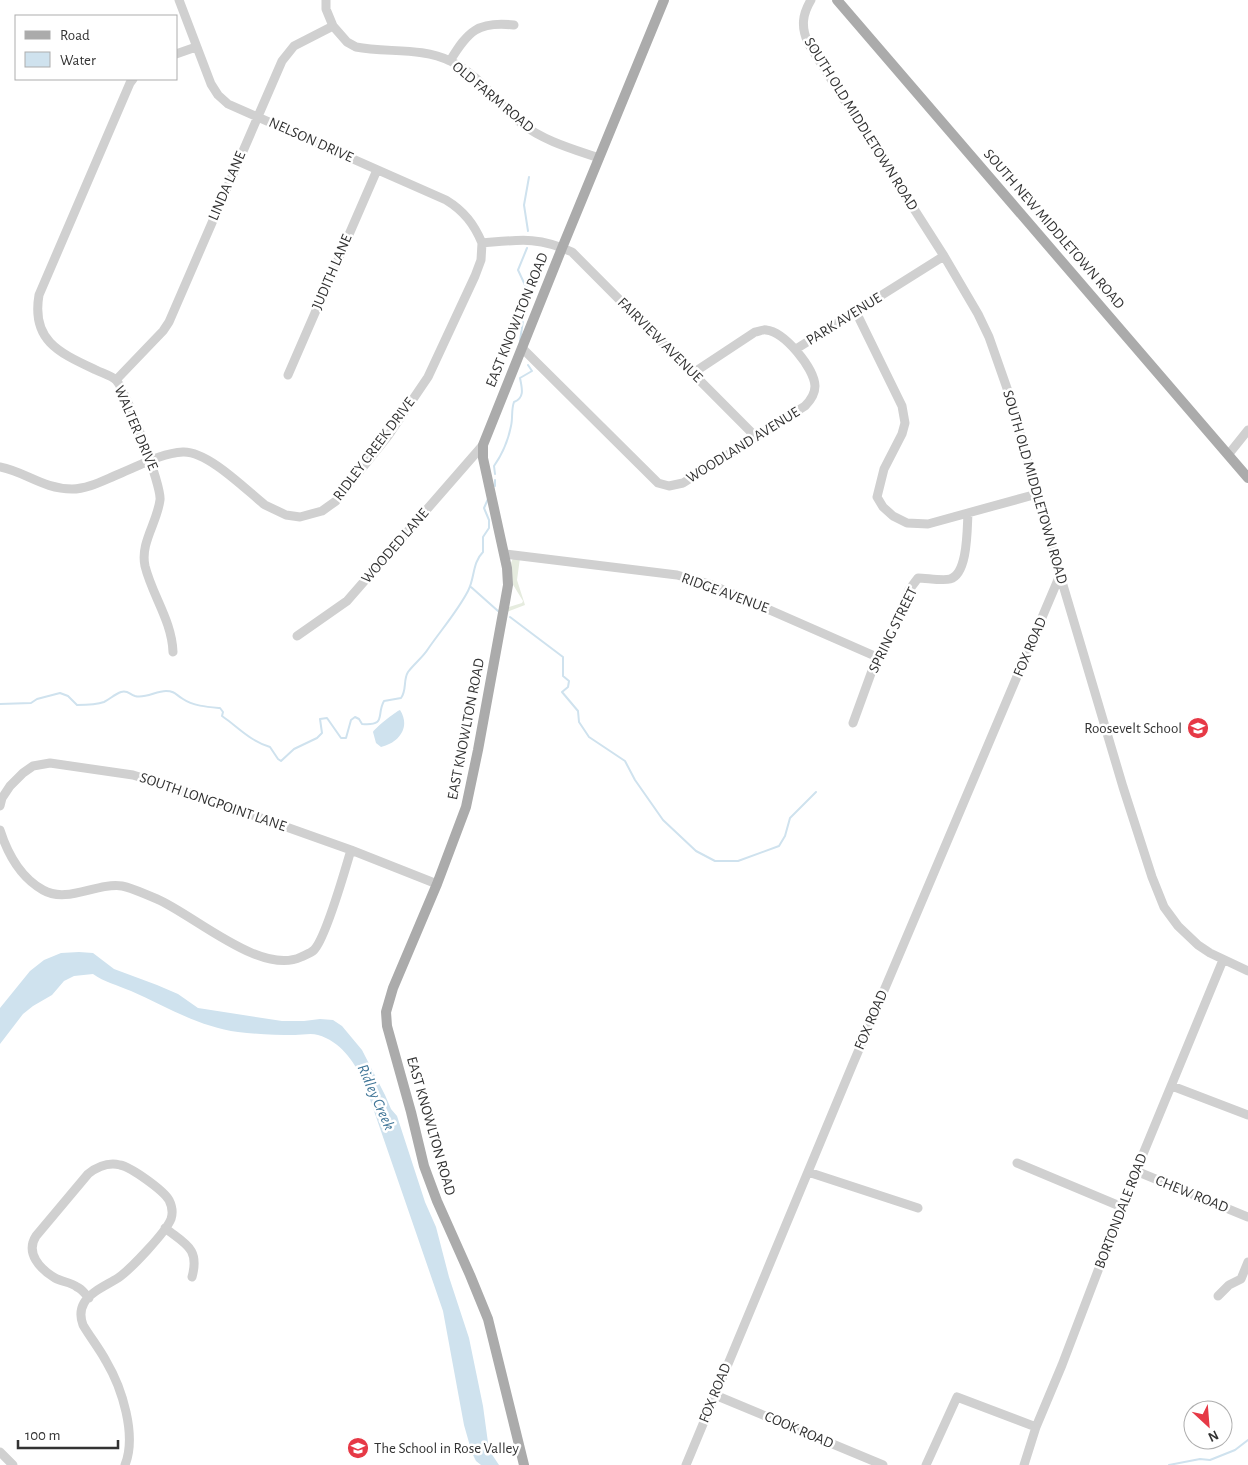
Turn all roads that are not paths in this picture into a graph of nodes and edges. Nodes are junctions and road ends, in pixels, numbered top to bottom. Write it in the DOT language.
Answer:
graph roads {
  1 [pos="179,0"];
  2 [pos="326,0"];
  3 [pos="664,0"];
  4 [pos="811,0"];
  5 [pos="837,0"];
  6 [pos="514,25"];
  7 [pos="332,26"];
  8 [pos="196,47"];
  9 [pos="178,53"];
  10 [pos="450,61"];
  11 [pos="133,80"];
  12 [pos="258,116"];
  13 [pos="599,158"];
  14 [pos="377,170"];
  15 [pos="482,243"];
  16 [pos="562,248"];
  17 [pos="944,256"];
  18 [pos="856,312"];
  19 [pos="522,348"];
  20 [pos="796,349"];
  21 [pos="693,373"];
  22 [pos="288,375"];
  23 [pos="116,380"];
  24 [pos="1248,430"];
  25 [pos="756,436"];
  26 [pos="484,445"];
  27 [pos="1228,455"];
  28 [pos="150,461"];
  29 [pos="0,467"];
  30 [pos="1248,478"];
  31 [pos="1037,494"];
  32 [pos="968,513"];
  33 [pos="504,554"];
  34 [pos="1060,575"];
  35 [pos="297,636"];
  36 [pos="173,652"];
  37 [pos="877,657"];
  38 [pos="853,723"];
  39 [pos="0,806"];
  40 [pos="0,830"];
  41 [pos="351,850"];
  42 [pos="437,884"];
  43 [pos="1223,960"];
  44 [pos="1248,972"];
  45 [pos="1172,1086"];
  46 [pos="1248,1115"];
  47 [pos="1017,1163"];
  48 [pos="1136,1171"];
  49 [pos="808,1172"];
  50 [pos="1122,1207"];
  51 [pos="918,1208"];
  52 [pos="1248,1217"];
  53 [pos="165,1228"];
  54 [pos="1248,1262"];
  55 [pos="192,1277"];
  56 [pos="1218,1296"];
  57 [pos="89,1298"];
  58 [pos="715,1395"];
  59 [pos="1036,1427"];
  60 [pos="0,1452"];
  61 [pos="13,1465"];
  62 [pos="125,1465"];
  63 [pos="524,1465"];
  64 [pos="686,1465"];
  65 [pos="883,1465"];
  66 [pos="926,1465"];
  67 [pos="1024,1465"];
  1 -- 8 [label="street, NELSON DRIVE"];
  2 -- 7 [label="street"];
  3 -- 13 [label="main road, EAST KNOWLTON ROAD"];
  4 -- 17 [label="street, SOUTH OLD MIDDLETOWN ROAD"];
  5 -- 27 [label="main road, SOUTH NEW MIDDLETOWN ROAD"];
  6 -- 10 [label="street"];
  7 -- 10 [label="street, OLD FARM ROAD"];
  7 -- 12 [label="street, LINDA LANE"];
  8 -- 9 [label="street"];
  8 -- 12 [label="street, NELSON DRIVE"];
  10 -- 13 [label="street, OLD FARM ROAD"];
  11 -- 23 [label="street, WALTER DRIVE"];
  12 -- 14 [label="street, NELSON DRIVE"];
  12 -- 23 [label="street, LINDA LANE"];
  13 -- 16 [label="main road, EAST KNOWLTON ROAD"];
  14 -- 15 [label="street, NELSON DRIVE"];
  14 -- 22 [label="street, JUDITH LANE"];
  15 -- 16 [label="street"];
  15 -- 28 [label="street, RIDLEY CREEK DRIVE"];
  16 -- 19 [label="main road, EAST KNOWLTON ROAD"];
  16 -- 21 [label="street, FAIRVIEW AVENUE"];
  17 -- 18 [label="street, PARK AVENUE"];
  17 -- 31 [label="street, SOUTH OLD MIDDLETOWN ROAD"];
  18 -- 20 [label="street, PARK AVENUE"];
  18 -- 32 [label="street"];
  19 -- 25 [label="street, WOODLAND AVENUE"];
  19 -- 26 [label="main road, EAST KNOWLTON ROAD"];
  20 -- 21 [label="street, PARK AVENUE"];
  20 -- 25 [label="street, WOODLAND AVENUE"];
  21 -- 25 [label="street, FAIRVIEW AVENUE"];
  23 -- 28 [label="street, WALTER DRIVE"];
  24 -- 27 [label="street"];
  26 -- 33 [label="main road, EAST KNOWLTON ROAD"];
  26 -- 35 [label="street, WOODED LANE"];
  27 -- 30 [label="main road, SOUTH NEW MIDDLETOWN ROAD"];
  28 -- 29 [label="street, RIDLEY CREEK DRIVE"];
  28 -- 36 [label="street, WALTER DRIVE"];
  31 -- 32 [label="street"];
  31 -- 34 [label="street, SOUTH OLD MIDDLETOWN ROAD"];
  32 -- 37 [label="street, SPRING STREET"];
  33 -- 37 [label="street, RIDGE AVENUE"];
  33 -- 42 [label="main road, EAST KNOWLTON ROAD"];
  34 -- 43 [label="street, SOUTH OLD MIDDLETOWN ROAD"];
  34 -- 49 [label="street, FOX ROAD"];
  37 -- 38 [label="street, SPRING STREET"];
  39 -- 41 [label="street, SOUTH LONGPOINT LANE"];
  40 -- 41 [label="street"];
  41 -- 42 [label="street, SOUTH LONGPOINT LANE"];
  42 -- 63 [label="main road, EAST KNOWLTON ROAD"];
  43 -- 44 [label="street, SOUTH OLD MIDDLETOWN ROAD"];
  43 -- 45 [label="street, BORTONDALE ROAD"];
  45 -- 46 [label="street"];
  45 -- 48 [label="street, BORTONDALE ROAD"];
  47 -- 50 [label="street"];
  48 -- 50 [label="street, BORTONDALE ROAD"];
  48 -- 52 [label="street, CHEW ROAD"];
  49 -- 51 [label="street"];
  49 -- 58 [label="street, FOX ROAD"];
  50 -- 59 [label="street, BORTONDALE ROAD"];
  53 -- 55 [label="street"];
  53 -- 57 [label="street"];
  53 -- 57 [label="street"];
  54 -- 56 [label="street"];
  57 -- 62 [label="street"];
  58 -- 64 [label="street, FOX ROAD"];
  58 -- 65 [label="street, COOK ROAD"];
  59 -- 66 [label="street"];
  59 -- 67 [label="street, BORTONDALE ROAD"];
  60 -- 61 [label="street"];
}
